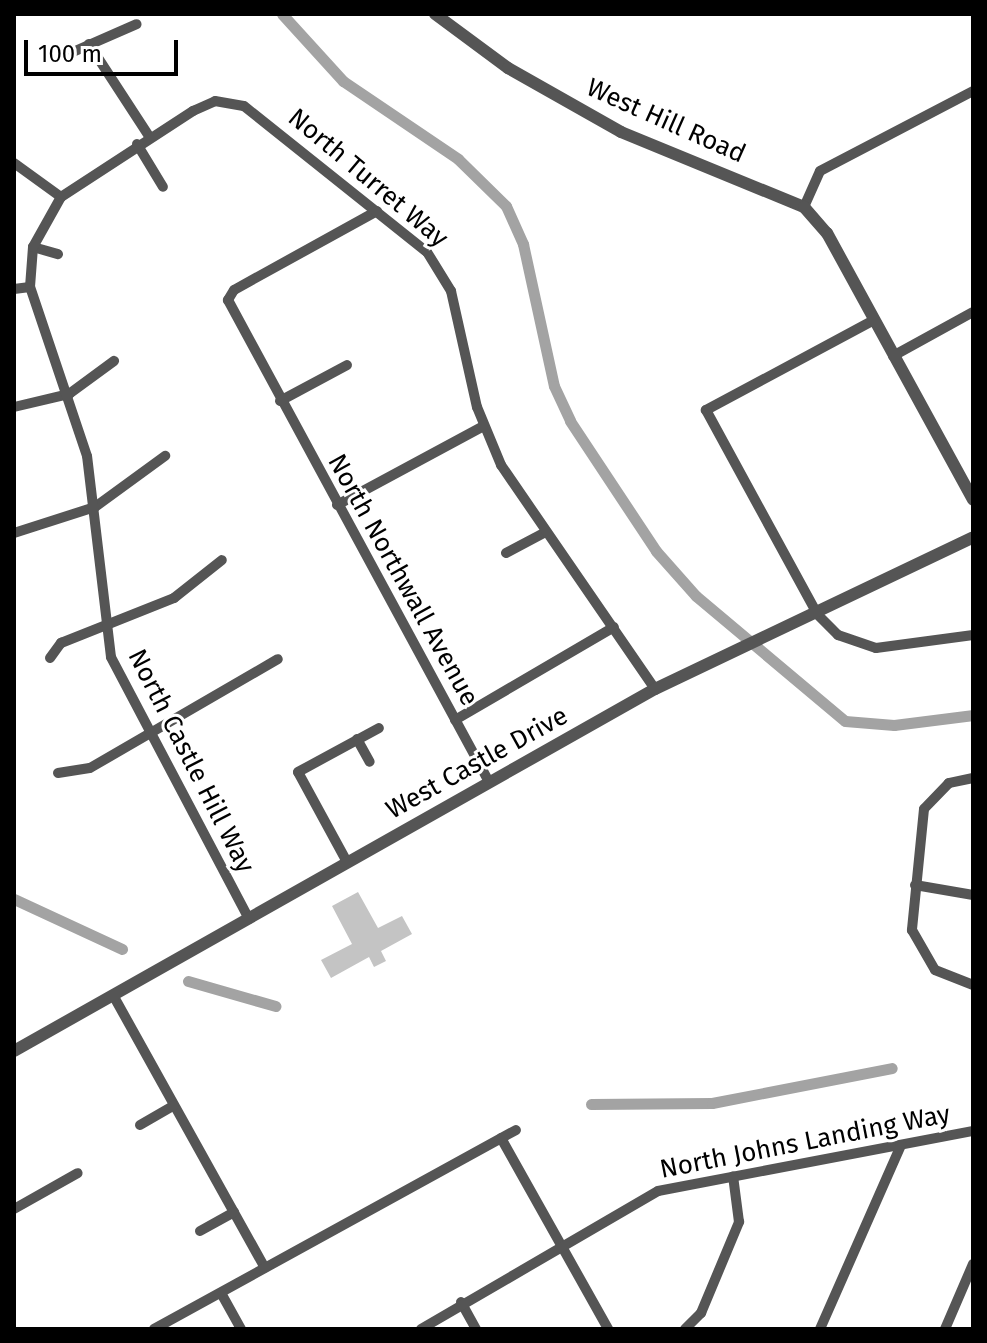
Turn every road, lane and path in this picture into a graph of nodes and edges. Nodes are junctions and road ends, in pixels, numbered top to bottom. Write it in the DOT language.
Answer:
graph roads {
  1 [pos="435,14"];
  2 [pos="137,24"];
  3 [pos="89,44"];
  4 [pos="66,55"];
  5 [pos="973,91"];
  6 [pos="149,136"];
  7 [pos="137,144"];
  8 [pos="14,163"];
  9 [pos="163,187"];
  10 [pos="61,197"];
  11 [pos="804,207"];
  12 [pos="377,211"];
  13 [pos="33,247"];
  14 [pos="58,254"];
  15 [pos="30,287"];
  16 [pos="14,289"];
  17 [pos="973,312"];
  18 [pos="874,320"];
  19 [pos="893,356"];
  20 [pos="114,361"];
  21 [pos="347,365"];
  22 [pos="69,394"];
  23 [pos="280,401"];
  24 [pos="14,407"];
  25 [pos="482,427"];
  26 [pos="165,456"];
  27 [pos="973,500"];
  28 [pos="337,505"];
  29 [pos="95,507"];
  30 [pos="14,533"];
  31 [pos="544,533"];
  32 [pos="973,537"];
  33 [pos="506,553"];
  34 [pos="222,560"];
  35 [pos="817,614"];
  36 [pos="105,627"];
  37 [pos="614,627"];
  38 [pos="973,635"];
  39 [pos="50,658"];
  40 [pos="278,659"];
  41 [pos="655,689"];
  42 [pos="455,720"];
  43 [pos="379,728"];
  44 [pos="149,735"];
  45 [pos="357,739"];
  46 [pos="370,762"];
  47 [pos="58,773"];
  48 [pos="973,778"];
  49 [pos="488,780"];
  50 [pos="347,862"];
  51 [pos="915,885"];
  52 [pos="973,895"];
  53 [pos="249,919"];
  54 [pos="973,985"];
  55 [pos="113,995"];
  56 [pos="14,1051"];
  57 [pos="174,1105"];
  58 [pos="140,1125"];
  59 [pos="516,1130"];
  60 [pos="973,1131"];
  61 [pos="501,1138"];
  62 [pos="901,1145"];
  63 [pos="78,1173"];
  64 [pos="733,1176"];
  65 [pos="14,1209"];
  66 [pos="234,1212"];
  67 [pos="200,1231"];
  68 [pos="561,1244"];
  69 [pos="973,1264"];
  70 [pos="265,1268"];
  71 [pos="221,1293"];
  72 [pos="461,1302"];
  73 [pos="154,1329"];
  74 [pos="241,1329"];
  75 [pos="421,1329"];
  76 [pos="476,1329"];
  77 [pos="608,1329"];
  78 [pos="685,1329"];
  79 [pos="820,1329"];
  80 [pos="945,1329"];
  1 -- 11 [label="street, West Hill Road"];
  2 -- 3 [label="street"];
  3 -- 4 [label="street"];
  3 -- 6 [label="street"];
  5 -- 11 [label="street"];
  6 -- 7 [label="street, North Turret Way"];
  6 -- 12 [label="street, North Turret Way"];
  7 -- 9 [label="street"];
  7 -- 10 [label="street, North Turret Way"];
  8 -- 10 [label="street"];
  10 -- 13 [label="street, North Castle Hill Way"];
  11 -- 18 [label="street, West Hill Road"];
  12 -- 23 [label="street, North Northwall Avenue"];
  12 -- 25 [label="street, North Turret Way"];
  13 -- 14 [label="street"];
  13 -- 15 [label="street, North Castle Hill Way"];
  15 -- 16 [label="street"];
  15 -- 22 [label="street, North Castle Hill Way"];
  17 -- 19 [label="street"];
  18 -- 19 [label="street, West Hill Road"];
  18 -- 35 [label="street"];
  19 -- 27 [label="street, West Hill Road"];
  20 -- 22 [label="street"];
  21 -- 23 [label="street"];
  22 -- 24 [label="street"];
  22 -- 29 [label="street, North Castle Hill Way"];
  23 -- 28 [label="street, North Northwall Avenue"];
  25 -- 28 [label="street"];
  25 -- 31 [label="street, North Turret Way"];
  26 -- 29 [label="street"];
  28 -- 42 [label="street, North Northwall Avenue"];
  29 -- 30 [label="street"];
  29 -- 36 [label="street, North Castle Hill Way"];
  31 -- 33 [label="street"];
  31 -- 37 [label="street, North Turret Way"];
  32 -- 35 [label="street, West Castle Drive"];
  34 -- 36 [label="street"];
  35 -- 38 [label="street"];
  35 -- 41 [label="street, West Castle Drive"];
  36 -- 39 [label="street"];
  36 -- 44 [label="street, North Castle Hill Way"];
  37 -- 41 [label="street, North Turret Way"];
  37 -- 42 [label="street"];
  40 -- 44 [label="street"];
  41 -- 49 [label="street, West Castle Drive"];
  42 -- 49 [label="street, North Northwall Avenue"];
  43 -- 45 [label="street"];
  44 -- 47 [label="street"];
  44 -- 53 [label="street, North Castle Hill Way"];
  45 -- 46 [label="street"];
  45 -- 50 [label="street"];
  48 -- 51 [label="street"];
  49 -- 50 [label="street, West Castle Drive"];
  50 -- 53 [label="street, West Castle Drive"];
  51 -- 52 [label="street"];
  51 -- 54 [label="street"];
  53 -- 55 [label="street, West Castle Drive"];
  55 -- 56 [label="street, West Castle Drive"];
  55 -- 57 [label="street"];
  57 -- 58 [label="street"];
  57 -- 66 [label="street"];
  59 -- 61 [label="street"];
  60 -- 62 [label="street, North Johns Landing Way"];
  61 -- 68 [label="street"];
  61 -- 70 [label="street"];
  62 -- 64 [label="street, North Johns Landing Way"];
  62 -- 79 [label="street"];
  63 -- 65 [label="street"];
  64 -- 68 [label="street, North Johns Landing Way"];
  64 -- 78 [label="street"];
  66 -- 67 [label="street"];
  66 -- 70 [label="street"];
  68 -- 72 [label="street, North Johns Landing Way"];
  68 -- 77 [label="street"];
  69 -- 80 [label="street"];
  70 -- 71 [label="street"];
  71 -- 73 [label="street"];
  71 -- 74 [label="street"];
  72 -- 75 [label="street, North Johns Landing Way"];
  72 -- 76 [label="street"];
}
